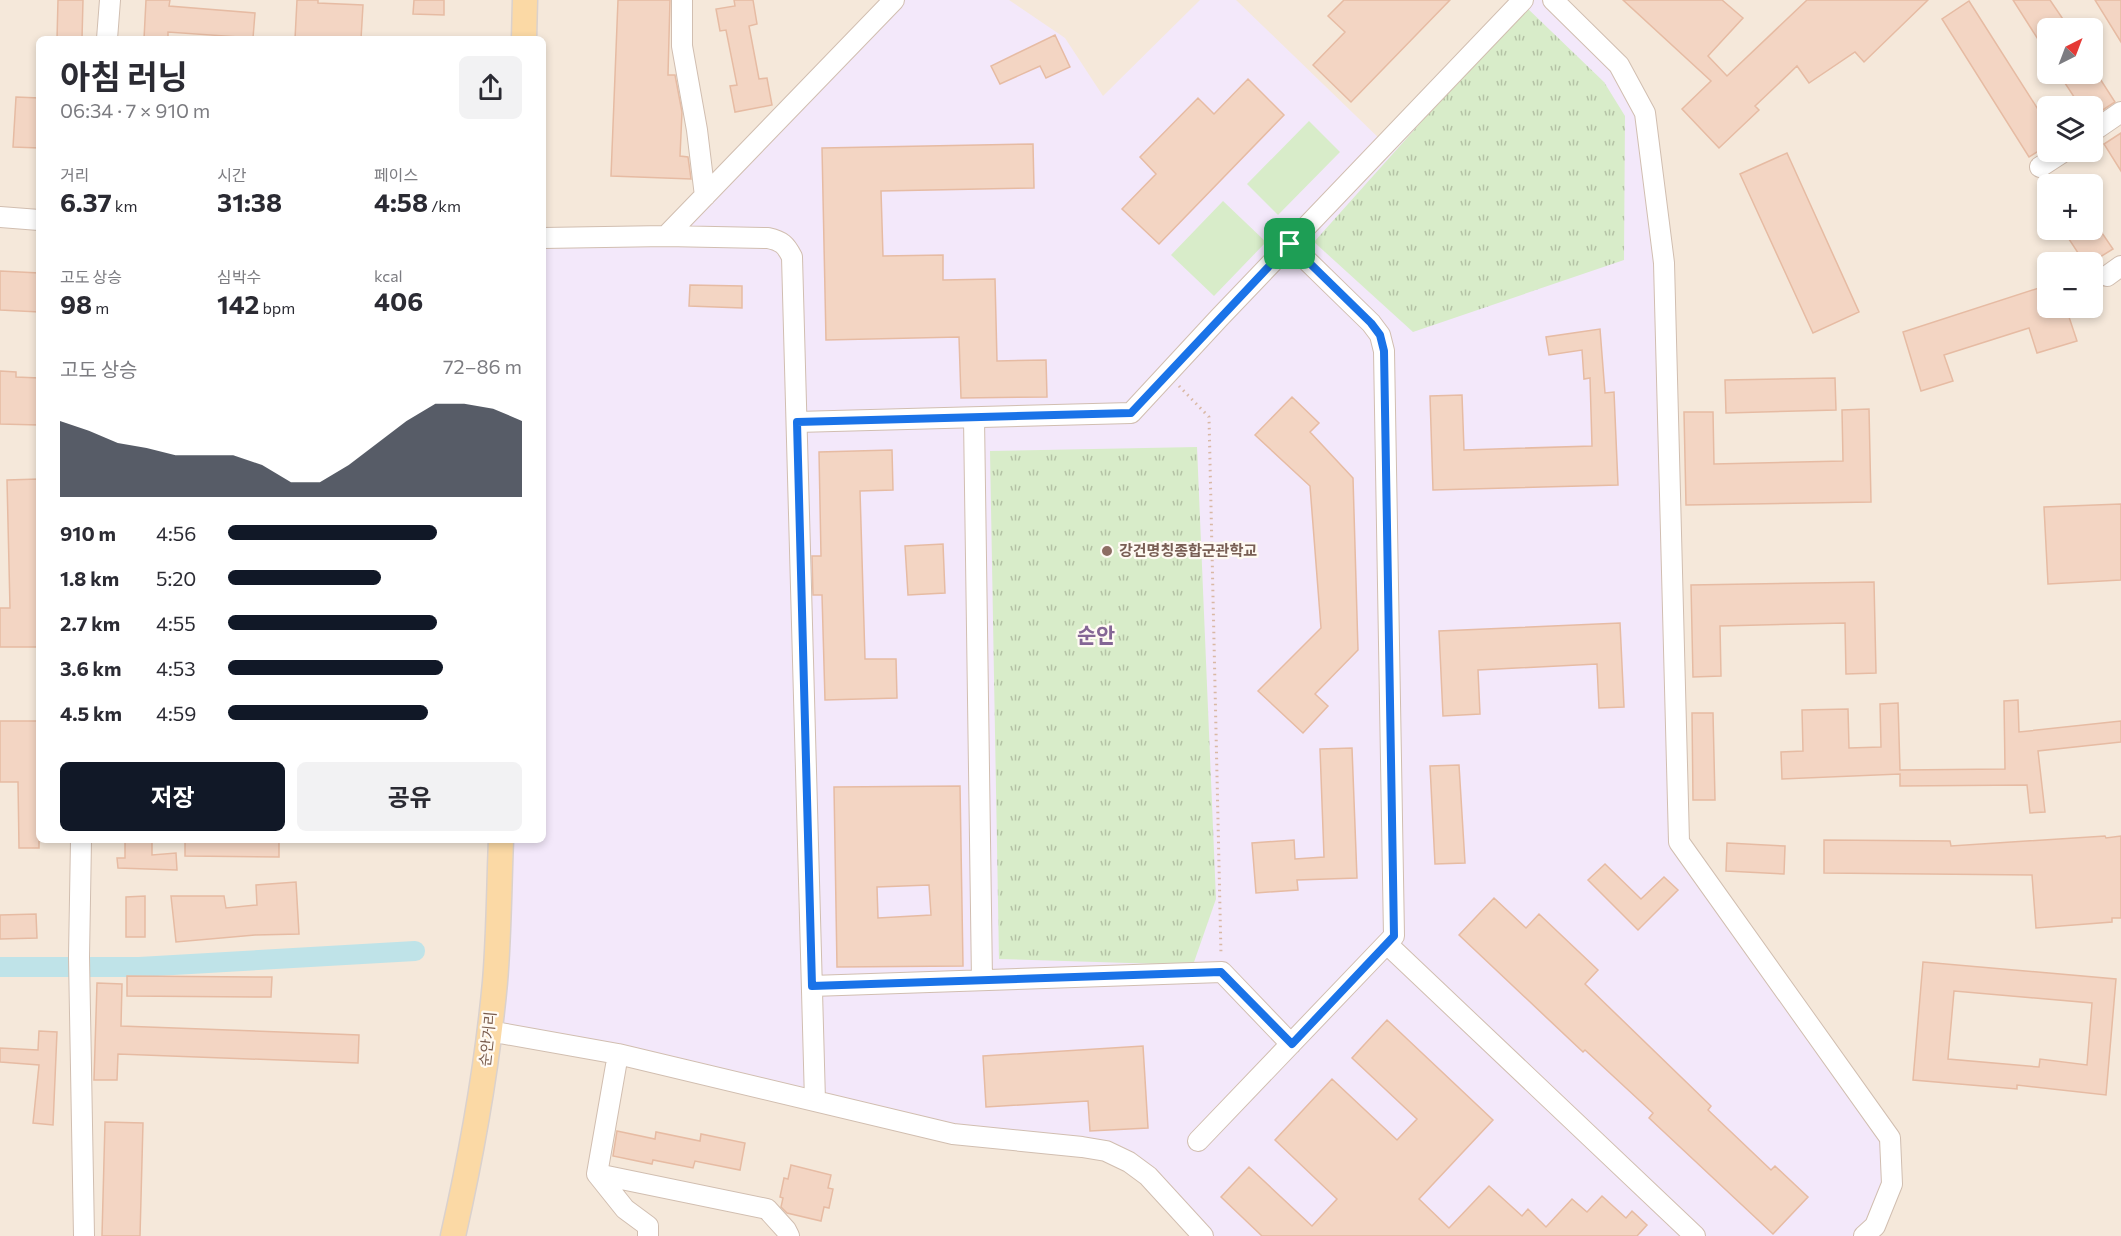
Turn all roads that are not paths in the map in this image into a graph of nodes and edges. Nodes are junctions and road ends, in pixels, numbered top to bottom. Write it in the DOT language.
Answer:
graph roads {
  1 [pos="110,0"];
  2 [pos="525,0"];
  3 [pos="682,0"];
  4 [pos="894,0"];
  5 [pos="1523,0"];
  6 [pos="1553,0"];
  7 [pos="107,36"];
  8 [pos="524,36"];
  9 [pos="2121,112"];
  10 [pos="2103,124"];
  11 [pos="2048,162"];
  12 [pos="2040,167"];
  13 [pos="705,196"];
  14 [pos="0,217"];
  15 [pos="36,220"];
  16 [pos="666,236"];
  17 [pos="546,238"];
  18 [pos="1290,244"];
  19 [pos="974,418"];
  20 [pos="797,422"];
  21 [pos="81,843"];
  22 [pos="501,843"];
  23 [pos="1387,944"];
  24 [pos="982,980"];
  25 [pos="812,986"];
  26 [pos="489,1031"];
  27 [pos="1292,1044"];
  28 [pos="618,1054"];
  29 [pos="815,1101"];
  30 [pos="1198,1141"];
  31 [pos="597,1174"];
  32 [pos="84,1236"];
  33 [pos="453,1236"];
  34 [pos="648,1236"];
  35 [pos="789,1236"];
  36 [pos="1203,1236"];
  37 [pos="1695,1236"];
  38 [pos="1864,1236"];
  1 -- 7 [label="street"];
  2 -- 8 [label="main road"];
  3 -- 13 [label="street"];
  4 -- 13 [label="street"];
  5 -- 18 [label="street"];
  6 -- 38 [label="street"];
  9 -- 10 [label="street"];
  11 -- 12 [label="street"];
  13 -- 16 [label="street"];
  14 -- 15 [label="street"];
  16 -- 17 [label="street"];
  16 -- 20 [label="street"];
  18 -- 19 [label="street"];
  18 -- 23 [label="street"];
  19 -- 20 [label="street"];
  19 -- 24 [label="street"];
  20 -- 25 [label="street"];
  21 -- 32 [label="street"];
  22 -- 26 [label="main road, 순안거리"];
  23 -- 27 [label="street"];
  23 -- 37 [label="street"];
  24 -- 25 [label="street"];
  24 -- 27 [label="street"];
  25 -- 29 [label="street"];
  26 -- 28 [label="street"];
  26 -- 33 [label="main road, 순안거리"];
  27 -- 30 [label="street"];
  28 -- 29 [label="street"];
  28 -- 31 [label="street"];
  29 -- 36 [label="street"];
  31 -- 34 [label="street"];
  31 -- 35 [label="street"];
}
